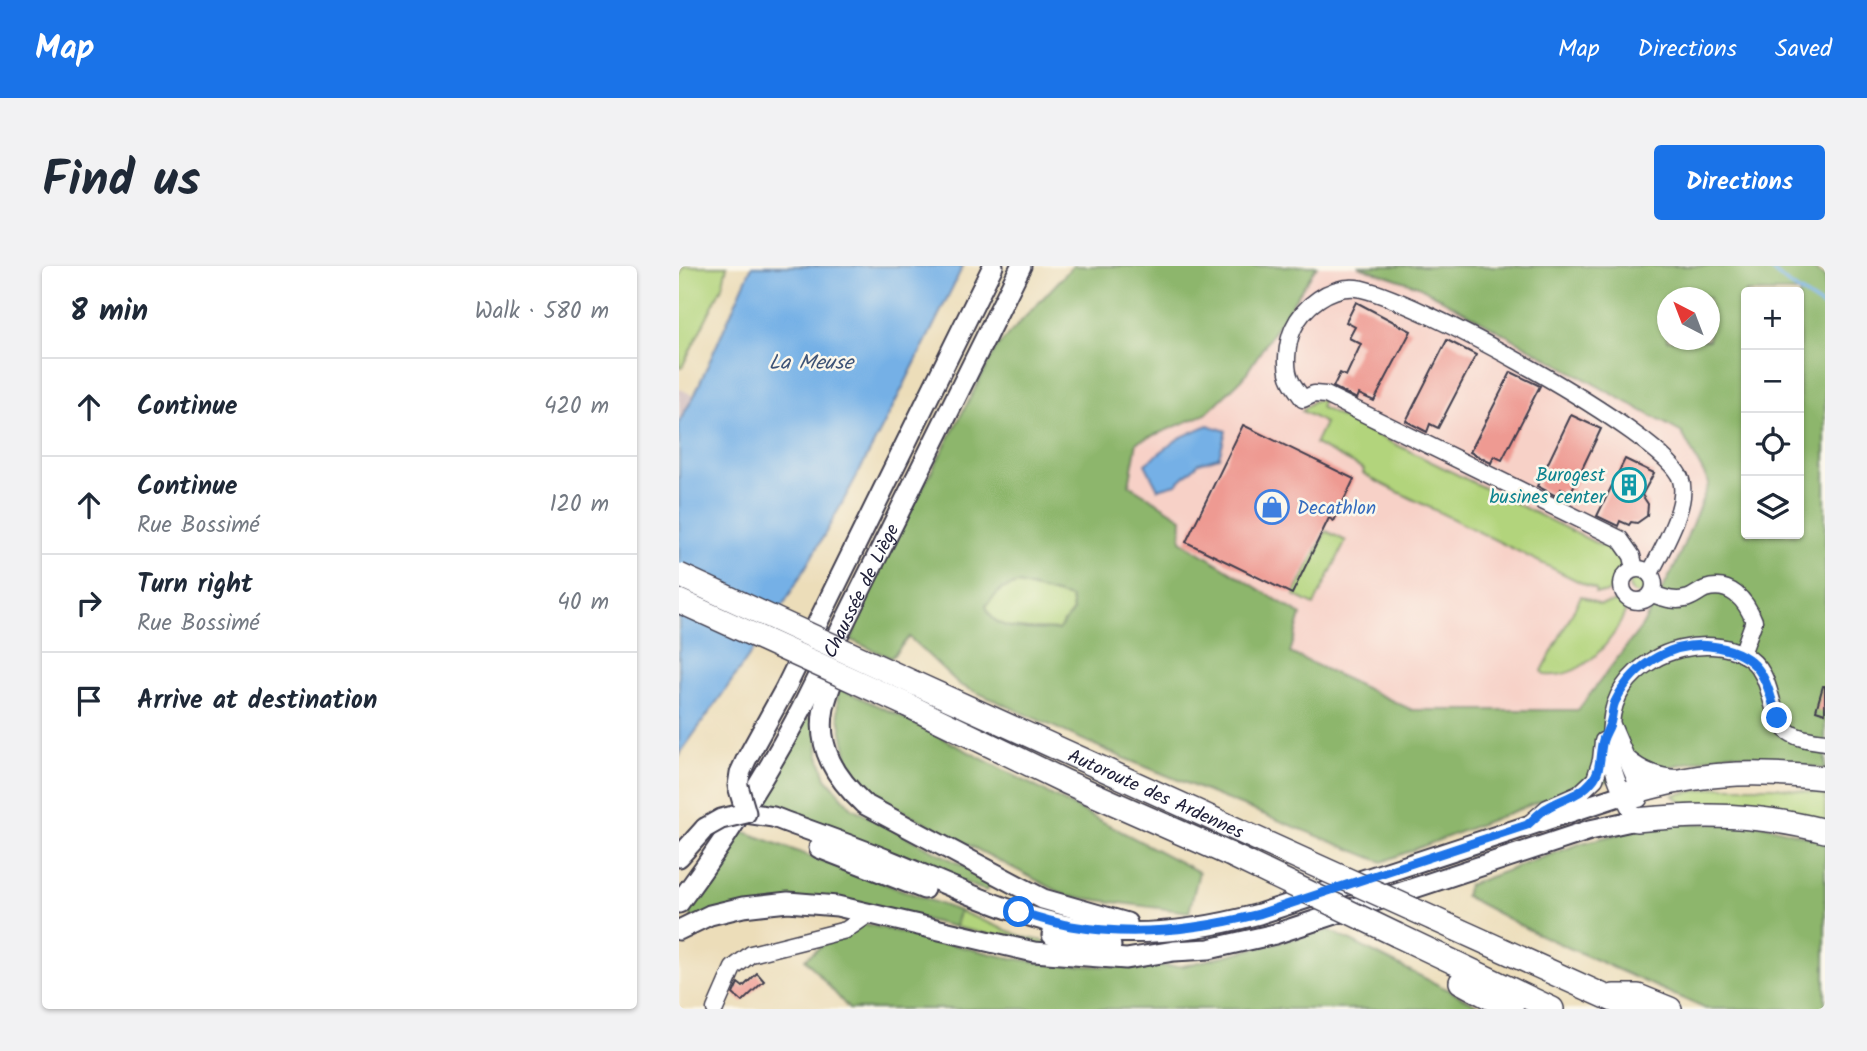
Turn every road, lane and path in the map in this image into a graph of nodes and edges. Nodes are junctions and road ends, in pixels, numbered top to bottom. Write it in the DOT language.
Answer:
graph roads {
  1 [pos="993,266"];
  2 [pos="1007,266"];
  3 [pos="1021,266"];
  4 [pos="1643,572"];
  5 [pos="679,575"];
  6 [pos="1652,594"];
  7 [pos="679,601"];
  8 [pos="842,629"];
  9 [pos="1742,654"];
  10 [pos="1611,723"];
  11 [pos="1825,742"];
  12 [pos="1628,759"];
  13 [pos="1692,778"];
  14 [pos="1825,778"];
  15 [pos="1631,792"];
  16 [pos="746,813"];
  17 [pos="1636,820"];
  18 [pos="771,823"];
  19 [pos="1527,825"];
  20 [pos="1825,831"];
  21 [pos="679,857"];
  22 [pos="679,885"];
  23 [pos="679,903"];
  24 [pos="869,914"];
  25 [pos="679,930"];
  26 [pos="1155,931"];
  27 [pos="1392,939"];
  28 [pos="1174,951"];
  29 [pos="1604,996"];
  30 [pos="715,1009"];
  31 [pos="1511,1009"];
  32 [pos="1552,1009"];
  33 [pos="1633,1009"];
  34 [pos="1670,1009"];
  1 -- 16 [label="main road, bridge"];
  2 -- 22 [label="main road, Chaussée de Liège"];
  3 -- 8 [label="main road, Chaussée de Liège"];
  4 -- 4 [label="street"];
  4 -- 6 [label="street"];
  4 -- 6 [label="street"];
  5 -- 29 [label="highway, Autoroute des Ardennes, bridge"];
  6 -- 9 [label="street"];
  7 -- 27 [label="highway, Autoroute des Ardennes, bridge"];
  8 -- 23 [label="main road, Chaussée de Liège"];
  8 -- 26 [label="main road"];
  9 -- 10 [label="street"];
  9 -- 11 [label="street"];
  10 -- 12 [label="street"];
  10 -- 15 [label="street"];
  10 -- 19 [label="street"];
  12 -- 13 [label="street"];
  12 -- 15 [label="street"];
  13 -- 14 [label="highway"];
  13 -- 15 [label="highway"];
  15 -- 17 [label="street"];
  15 -- 19 [label="main road"];
  16 -- 18 [label="main road"];
  16 -- 21 [label="main road, bridge"];
  17 -- 20 [label="highway"];
  17 -- 28 [label="main road"];
  18 -- 26 [label="main road"];
  18 -- 28 [label="main road"];
  19 -- 26 [label="main road"];
  24 -- 25 [label="main road"];
  24 -- 28 [label="main road"];
  24 -- 30 [label="street"];
  27 -- 31 [label="highway"];
  27 -- 32 [label="highway, Autoroute des Ardennes"];
  29 -- 33 [label="highway, Autoroute des Ardennes"];
  29 -- 34 [label="highway"];
}
